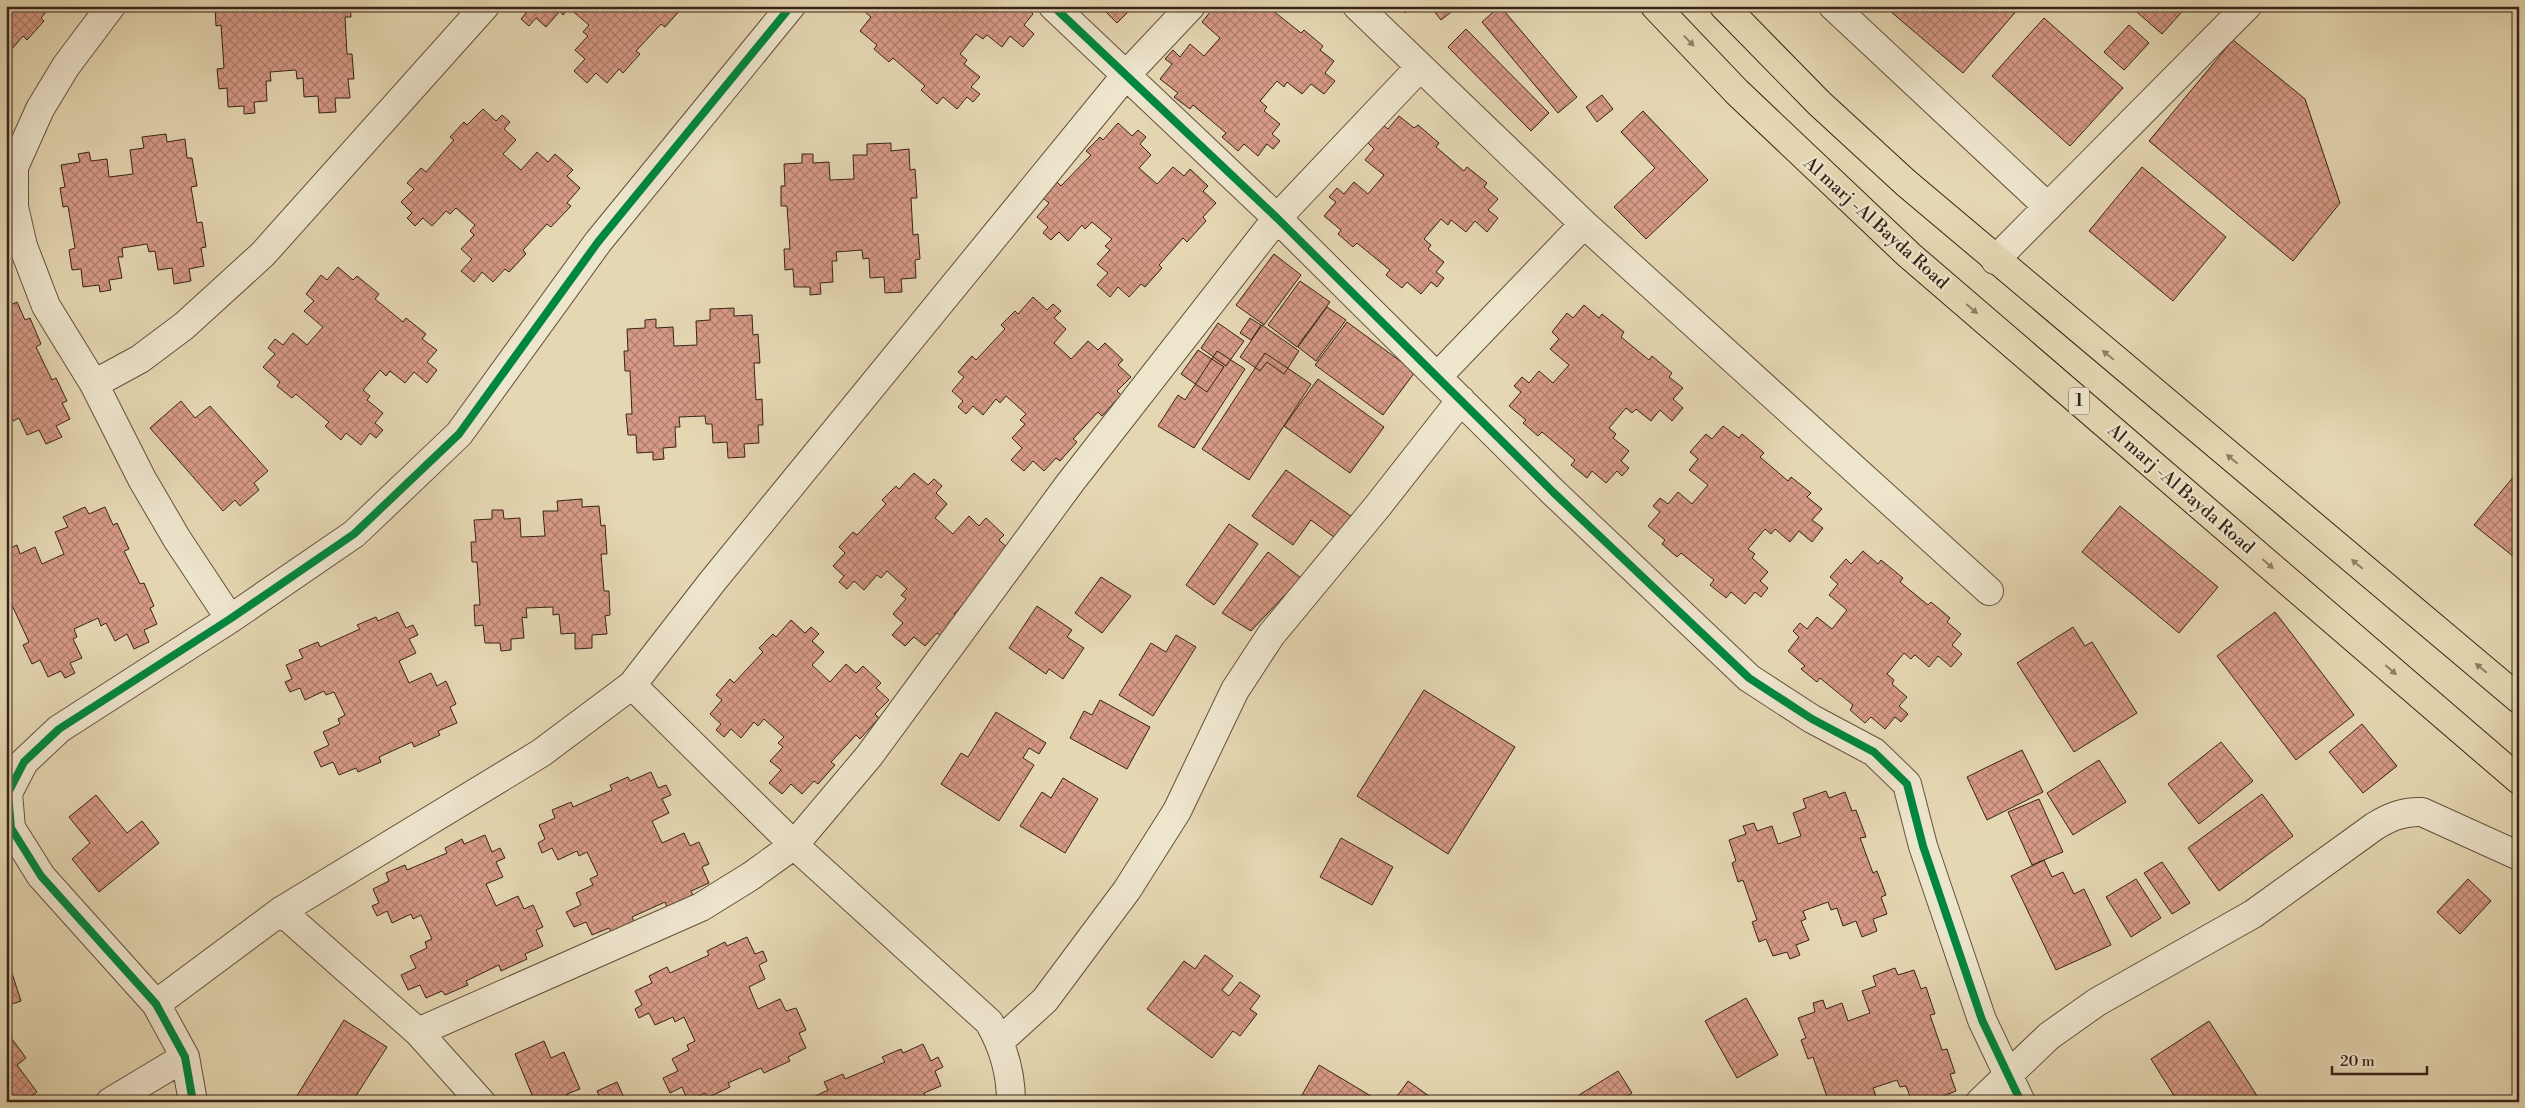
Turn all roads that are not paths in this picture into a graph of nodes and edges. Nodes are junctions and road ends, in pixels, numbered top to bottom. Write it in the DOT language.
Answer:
graph roads {
  1 [pos="111,6"];
  2 [pos="485,6"];
  3 [pos="1053,6"];
  4 [pos="1191,6"];
  5 [pos="1357,6"];
  6 [pos="1655,6"];
  7 [pos="1724,6"];
  8 [pos="1833,6"];
  9 [pos="2247,6"];
  10 [pos="789,7"];
  11 [pos="1420,67"];
  12 [pos="1126,75"];
  13 [pos="10,166"];
  14 [pos="2048,207"];
  15 [pos="1277,218"];
  16 [pos="1584,224"];
  17 [pos="1995,260"];
  18 [pos="1438,377"];
  19 [pos="94,384"];
  20 [pos="1461,400"];
  21 [pos="1989,591"];
  22 [pos="230,619"];
  23 [pos="632,684"];
  24 [pos="2519,699"];
  25 [pos="2519,780"];
  26 [pos="794,845"];
  27 [pos="2519,856"];
  28 [pos="281,911"];
  29 [pos="156,1004"];
  30 [pos="418,1032"];
  31 [pos="1000,1041"];
  32 [pos="185,1057"];
  33 [pos="2007,1075"];
  34 [pos="110,1102"];
  35 [pos="193,1102"];
  36 [pos="481,1102"];
  37 [pos="1011,1102"];
  38 [pos="1980,1102"];
  39 [pos="2021,1102"];
  1 -- 13 [label="street"];
  2 -- 19 [label="street"];
  3 -- 12 [label="street"];
  4 -- 12 [label="street"];
  5 -- 11 [label="street"];
  6 -- 25 [label="highway, Al marj -Al Bayda Road / 1, one-way"];
  7 -- 17 [label="highway"];
  8 -- 14 [label="street"];
  9 -- 14 [label="street"];
  10 -- 22 [label="street"];
  11 -- 15 [label="street"];
  11 -- 16 [label="street"];
  12 -- 15 [label="street"];
  12 -- 23 [label="street"];
  13 -- 19 [label="street"];
  14 -- 17 [label="street"];
  15 -- 18 [label="street"];
  15 -- 26 [label="street"];
  16 -- 18 [label="street"];
  16 -- 21 [label="street"];
  24 -- 17 [label="highway, one-way"];
  18 -- 20 [label="street"];
  19 -- 22 [label="street"];
  20 -- 31 [label="street"];
  20 -- 33 [label="street"];
  22 -- 29 [label="street"];
  23 -- 26 [label="street"];
  23 -- 28 [label="street"];
  26 -- 30 [label="street"];
  26 -- 31 [label="street"];
  27 -- 33 [label="street"];
  28 -- 29 [label="street"];
  28 -- 30 [label="street"];
  29 -- 32 [label="street"];
  30 -- 36 [label="street"];
  31 -- 37 [label="street"];
  32 -- 34 [label="street"];
  32 -- 35 [label="street"];
  33 -- 38 [label="street"];
  33 -- 39 [label="street"];
}
